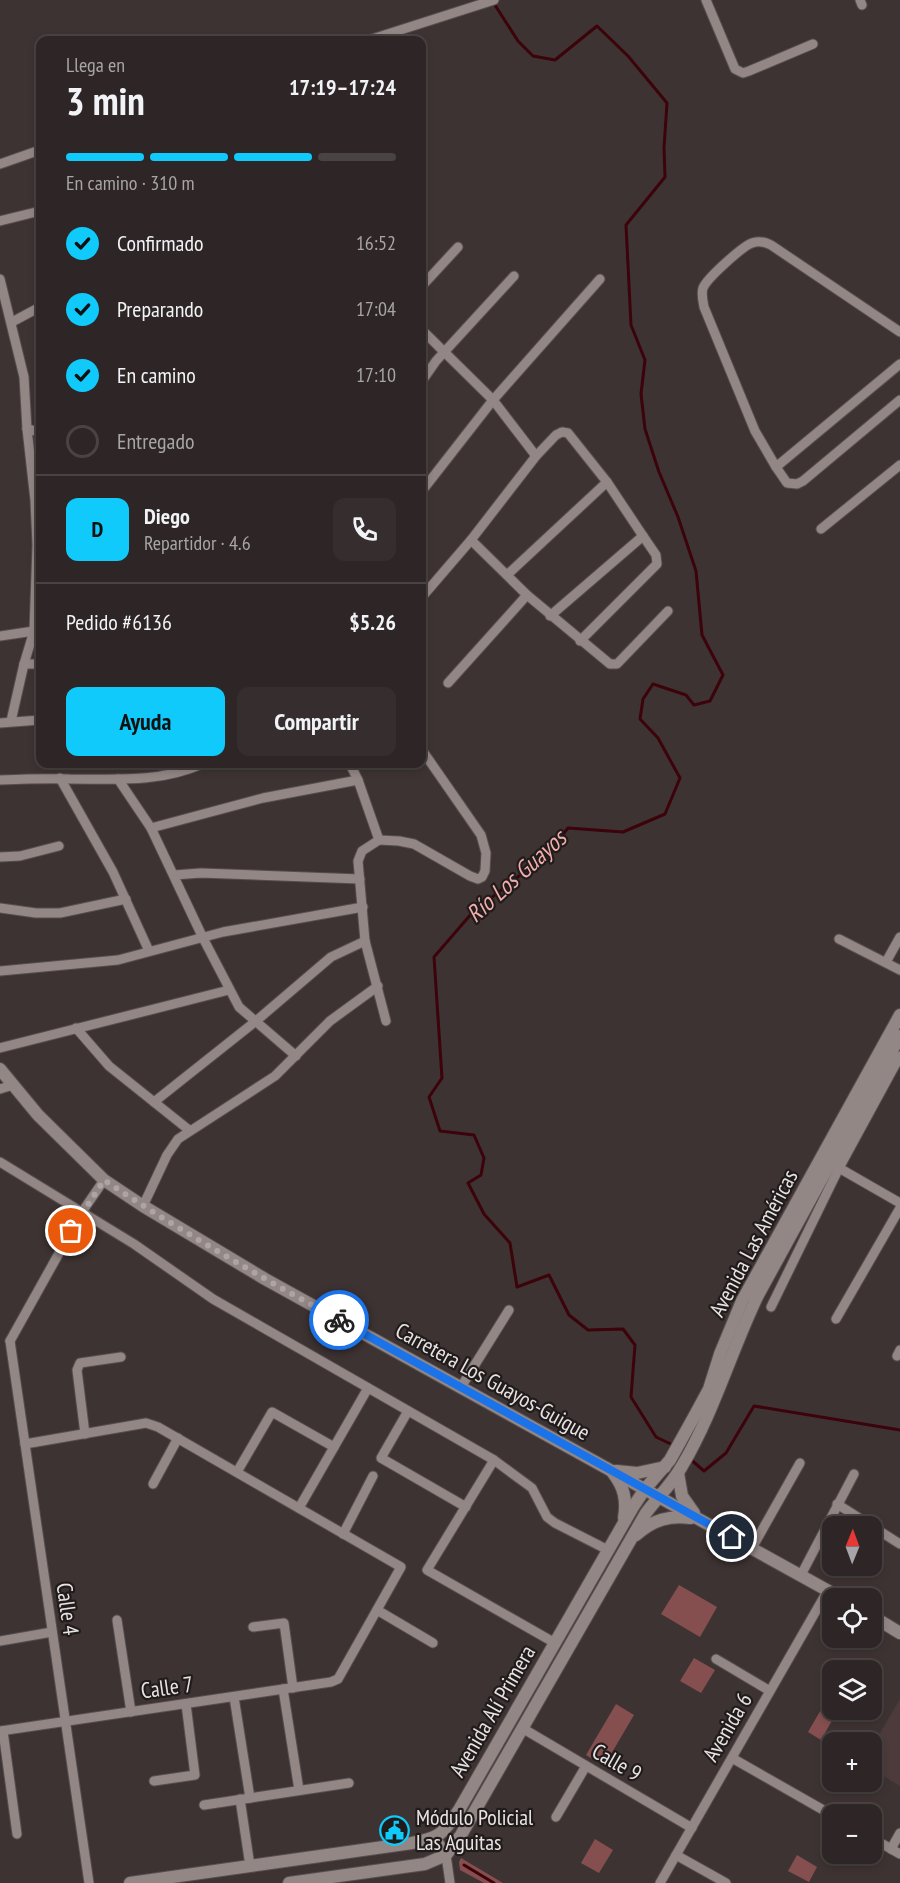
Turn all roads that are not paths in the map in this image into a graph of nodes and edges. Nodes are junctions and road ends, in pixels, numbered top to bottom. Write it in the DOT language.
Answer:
graph roads {
  1 [pos="494,0"];
  2 [pos="706,0"];
  3 [pos="382,36"];
  4 [pos="813,44"];
  5 [pos="36,151"];
  6 [pos="0,164"];
  7 [pos="36,212"];
  8 [pos="0,221"];
  9 [pos="458,247"];
  10 [pos="514,276"];
  11 [pos="0,279"];
  12 [pos="600,279"];
  13 [pos="426,282"];
  14 [pos="36,309"];
  15 [pos="12,322"];
  16 [pos="900,332"];
  17 [pos="426,334"];
  18 [pos="445,353"];
  19 [pos="900,364"];
  20 [pos="426,376"];
  21 [pos="493,400"];
  22 [pos="900,400"];
  23 [pos="27,429"];
  24 [pos="36,431"];
  25 [pos="536,456"];
  26 [pos="900,465"];
  27 [pos="776,468"];
  28 [pos="608,482"];
  29 [pos="426,486"];
  30 [pos="36,511"];
  31 [pos="821,529"];
  32 [pos="643,536"];
  33 [pos="471,540"];
  34 [pos="507,575"];
  35 [pos="426,592"];
  36 [pos="527,595"];
  37 [pos="668,611"];
  38 [pos="550,616"];
  39 [pos="36,629"];
  40 [pos="36,632"];
  41 [pos="0,636"];
  42 [pos="580,641"];
  43 [pos="24,664"];
  44 [pos="36,664"];
  45 [pos="448,683"];
  46 [pos="36,720"];
  47 [pos="11,722"];
  48 [pos="0,723"];
  49 [pos="426,756"];
  50 [pos="193,768"];
  51 [pos="352,768"];
  52 [pos="60,778"];
  53 [pos="0,780"];
  54 [pos="118,780"];
  55 [pos="358,780"];
  56 [pos="151,828"];
  57 [pos="379,840"];
  58 [pos="59,846"];
  59 [pos="0,856"];
  60 [pos="174,875"];
  61 [pos="360,879"];
  62 [pos="126,899"];
  63 [pos="363,907"];
  64 [pos="0,908"];
  65 [pos="900,937"];
  66 [pos="203,938"];
  67 [pos="839,939"];
  68 [pos="365,941"];
  69 [pos="148,951"];
  70 [pos="886,962"];
  71 [pos="900,970"];
  72 [pos="0,971"];
  73 [pos="378,986"];
  74 [pos="229,990"];
  75 [pos="900,1015"];
  76 [pos="256,1021"];
  77 [pos="386,1021"];
  78 [pos="76,1028"];
  79 [pos="900,1036"];
  80 [pos="0,1048"];
  81 [pos="296,1056"];
  82 [pos="900,1056"];
  83 [pos="0,1069"];
  84 [pos="13,1085"];
  85 [pos="0,1089"];
  86 [pos="154,1102"];
  87 [pos="189,1130"];
  88 [pos="0,1162"];
  89 [pos="839,1168"];
  90 [pos="104,1180"];
  91 [pos="900,1203"];
  92 [pos="142,1206"];
  93 [pos="900,1208"];
  94 [pos="81,1212"];
  95 [pos="771,1307"];
  96 [pos="509,1310"];
  97 [pos="836,1319"];
  98 [pos="5,1342"];
  99 [pos="121,1357"];
  100 [pos="461,1387"];
  101 [pos="368,1388"];
  102 [pos="408,1411"];
  103 [pos="700,1418"];
  104 [pos="85,1434"];
  105 [pos="178,1438"];
  106 [pos="25,1444"];
  107 [pos="334,1447"];
  108 [pos="494,1460"];
  109 [pos="668,1463"];
  110 [pos="800,1463"];
  111 [pos="680,1469"];
  112 [pos="610,1470"];
  113 [pos="237,1472"];
  114 [pos="854,1474"];
  115 [pos="373,1476"];
  116 [pos="153,1484"];
  117 [pos="645,1489"];
  118 [pos="660,1497"];
  119 [pos="837,1504"];
  120 [pos="466,1507"];
  121 [pos="298,1508"];
  122 [pos="701,1520"];
  123 [pos="622,1526"];
  124 [pos="343,1534"];
  125 [pos="630,1541"];
  126 [pos="900,1544"];
  127 [pos="752,1548"];
  128 [pos="608,1550"];
  129 [pos="801,1575"];
  130 [pos="824,1588"];
  131 [pos="822,1601"];
  132 [pos="377,1610"];
  133 [pos="117,1620"];
  134 [pos="882,1620"];
  135 [pos="253,1627"];
  136 [pos="898,1627"];
  137 [pos="52,1632"];
  138 [pos="0,1641"];
  139 [pos="433,1642"];
  140 [pos="555,1643"];
  141 [pos="716,1659"];
  142 [pos="288,1689"];
  143 [pos="770,1691"];
  144 [pos="234,1697"];
  145 [pos="186,1704"];
  146 [pos="131,1712"];
  147 [pos="65,1722"];
  148 [pos="522,1728"];
  149 [pos="1,1731"];
  150 [pos="732,1758"];
  151 [pos="586,1766"];
  152 [pos="154,1781"];
  153 [pos="349,1783"];
  154 [pos="300,1791"];
  155 [pos="250,1798"];
  156 [pos="240,1799"];
  157 [pos="204,1805"];
  158 [pos="822,1811"];
  159 [pos="556,1817"];
  160 [pos="692,1828"];
  161 [pos="900,1833"];
  162 [pos="17,1834"];
  163 [pos="436,1838"];
  164 [pos="882,1844"];
  165 [pos="891,1849"];
  166 [pos="900,1854"];
  167 [pos="446,1855"];
  168 [pos="676,1855"];
  169 [pos="250,1866"];
  170 [pos="89,1883"];
  171 [pos="130,1883"];
  172 [pos="289,1883"];
  173 [pos="450,1883"];
  174 [pos="660,1883"];
  175 [pos="726,1883"];
  1 -- 3 [label="street"];
  2 -- 4 [label="street"];
  5 -- 6 [label="street"];
  7 -- 8 [label="street"];
  9 -- 13 [label="street"];
  10 -- 18 [label="street"];
  11 -- 15 [label="street"];
  12 -- 21 [label="street"];
  14 -- 15 [label="street"];
  15 -- 23 [label="street"];
  16 -- 27 [label="street"];
  17 -- 18 [label="street"];
  18 -- 20 [label="street"];
  18 -- 21 [label="street"];
  19 -- 27 [label="street"];
  21 -- 25 [label="street"];
  21 -- 29 [label="street"];
  22 -- 27 [label="street"];
  23 -- 24 [label="street"];
  23 -- 30 [label="street"];
  25 -- 28 [label="street"];
  25 -- 33 [label="street"];
  26 -- 31 [label="street"];
  28 -- 32 [label="street"];
  28 -- 34 [label="street"];
  32 -- 38 [label="street"];
  32 -- 42 [label="street"];
  33 -- 34 [label="street"];
  33 -- 35 [label="street"];
  34 -- 36 [label="street"];
  36 -- 38 [label="street"];
  36 -- 45 [label="street"];
  37 -- 42 [label="street"];
  38 -- 42 [label="street"];
  39 -- 41 [label="street"];
  40 -- 43 [label="street"];
  43 -- 44 [label="street"];
  43 -- 47 [label="street"];
  46 -- 47 [label="street"];
  47 -- 48 [label="street"];
  49 -- 57 [label="street"];
  50 -- 54 [label="street"];
  51 -- 55 [label="street"];
  52 -- 53 [label="street"];
  52 -- 54 [label="street"];
  52 -- 62 [label="street"];
  54 -- 56 [label="street"];
  55 -- 56 [label="street"];
  55 -- 57 [label="street"];
  56 -- 60 [label="street"];
  57 -- 61 [label="street"];
  58 -- 59 [label="street"];
  60 -- 61 [label="street"];
  60 -- 66 [label="street"];
  61 -- 63 [label="street"];
  62 -- 64 [label="street"];
  62 -- 69 [label="street"];
  63 -- 66 [label="street"];
  63 -- 68 [label="street"];
  65 -- 70 [label="street"];
  66 -- 69 [label="street"];
  66 -- 74 [label="street"];
  67 -- 70 [label="street"];
  68 -- 73 [label="street"];
  68 -- 76 [label="street"];
  69 -- 72 [label="street"];
  70 -- 71 [label="street"];
  73 -- 77 [label="street"];
  73 -- 81 [label="street"];
  74 -- 76 [label="street"];
  74 -- 78 [label="street"];
  75 -- 103 [label="main road, Avenida Las Américas"];
  76 -- 81 [label="street"];
  76 -- 86 [label="street"];
  78 -- 80 [label="street"];
  78 -- 86 [label="street"];
  79 -- 103 [label="main road, Avenida Las Américas"];
  81 -- 87 [label="street"];
  82 -- 89 [label="street"];
  83 -- 84 [label="main road, Carretera Los Guayos-Guigue"];
  84 -- 85 [label="street"];
  84 -- 90 [label="main road, Carretera Los Guayos-Guigue"];
  86 -- 87 [label="street"];
  87 -- 92 [label="street"];
  88 -- 94 [label="street"];
  89 -- 91 [label="street"];
  89 -- 95 [label="street"];
  90 -- 92 [label="main road, Carretera Los Guayos-Guigue"];
  90 -- 94 [label="street"];
  92 -- 100 [label="main road, Carretera Los Guayos-Guigue"];
  93 -- 97 [label="street"];
  94 -- 98 [label="street"];
  94 -- 101 [label="street"];
  96 -- 100 [label="street"];
  98 -- 106 [label="street, Calle 4"];
  99 -- 104 [label="street"];
  100 -- 112 [label="main road, Carretera Los Guayos-Guigue"];
  101 -- 102 [label="street"];
  101 -- 107 [label="street"];
  102 -- 108 [label="street"];
  102 -- 120 [label="street"];
  103 -- 109 [label="main road, Avenida Las Américas"];
  103 -- 111 [label="main road, Avenida Las Américas"];
  104 -- 105 [label="street"];
  104 -- 106 [label="street"];
  105 -- 113 [label="street"];
  105 -- 116 [label="street"];
  106 -- 137 [label="street, Calle 4"];
  107 -- 113 [label="street"];
  107 -- 121 [label="street"];
  108 -- 120 [label="street"];
  108 -- 128 [label="street"];
  109 -- 112 [label="main road"];
  109 -- 117 [label="main road, Avenida Las Américas"];
  110 -- 127 [label="street"];
  111 -- 118 [label="main road, Avenida Las Américas"];
  111 -- 122 [label="main road"];
  112 -- 117 [label="main road, Carretera Los Guayos-Guigue"];
  112 -- 123 [label="main road"];
  113 -- 121 [label="street"];
  114 -- 119 [label="street"];
  115 -- 124 [label="street"];
  117 -- 118 [label="main road, Carretera Los Guayos-Guigue"];
  117 -- 123 [label="main road, Avenida Alí Primera"];
  118 -- 122 [label="main road, Carretera Los Guayos-Guigue"];
  118 -- 125 [label="main road, Avenida Alí Primera"];
  119 -- 126 [label="street"];
  119 -- 129 [label="street"];
  120 -- 140 [label="street"];
  121 -- 124 [label="street"];
  122 -- 125 [label="main road"];
  122 -- 127 [label="main road, Carretera Los Guayos-Guigue"];
  123 -- 128 [label="main road, Avenida Alí Primera"];
  124 -- 132 [label="street"];
  125 -- 148 [label="main road, Avenida Alí Primera"];
  127 -- 129 [label="main road, Carretera Los Guayos-Guigue"];
  128 -- 140 [label="main road, Avenida Alí Primera"];
  129 -- 130 [label="main road, Carretera Los Guayos-Guigue"];
  131 -- 143 [label="street, Avenida 6"];
  132 -- 139 [label="street"];
  132 -- 142 [label="street, Calle 7"];
  133 -- 146 [label="street"];
  134 -- 136 [label="main road"];
  135 -- 142 [label="street"];
  137 -- 138 [label="street"];
  137 -- 147 [label="street, Calle 4"];
  140 -- 163 [label="main road, Avenida Alí Primera"];
  141 -- 143 [label="street"];
  142 -- 144 [label="street, Calle 7"];
  142 -- 154 [label="street"];
  143 -- 150 [label="street, Avenida 6"];
  144 -- 145 [label="street, Calle 7"];
  144 -- 155 [label="street"];
  145 -- 146 [label="street, Calle 7"];
  145 -- 152 [label="street"];
  146 -- 147 [label="street, Calle 7"];
  147 -- 149 [label="street, Calle 7"];
  147 -- 170 [label="street, Calle 4"];
  148 -- 151 [label="street, Calle 9"];
  148 -- 167 [label="main road, Avenida Alí Primera"];
  149 -- 162 [label="street"];
  150 -- 158 [label="street"];
  150 -- 160 [label="street, Avenida 6"];
  151 -- 159 [label="street"];
  151 -- 160 [label="street, Calle 9"];
  153 -- 154 [label="street"];
  154 -- 155 [label="street"];
  155 -- 156 [label="street"];
  156 -- 157 [label="street"];
  156 -- 169 [label="street"];
  160 -- 168 [label="street, Avenida 6"];
  161 -- 165 [label="street"];
  163 -- 167 [label="street"];
  163 -- 169 [label="main road"];
  164 -- 165 [label="street"];
  165 -- 166 [label="street"];
  167 -- 172 [label="main road"];
  167 -- 173 [label="street"];
  168 -- 174 [label="street, Avenida 6"];
  168 -- 175 [label="street"];
  169 -- 171 [label="main road"];
}
